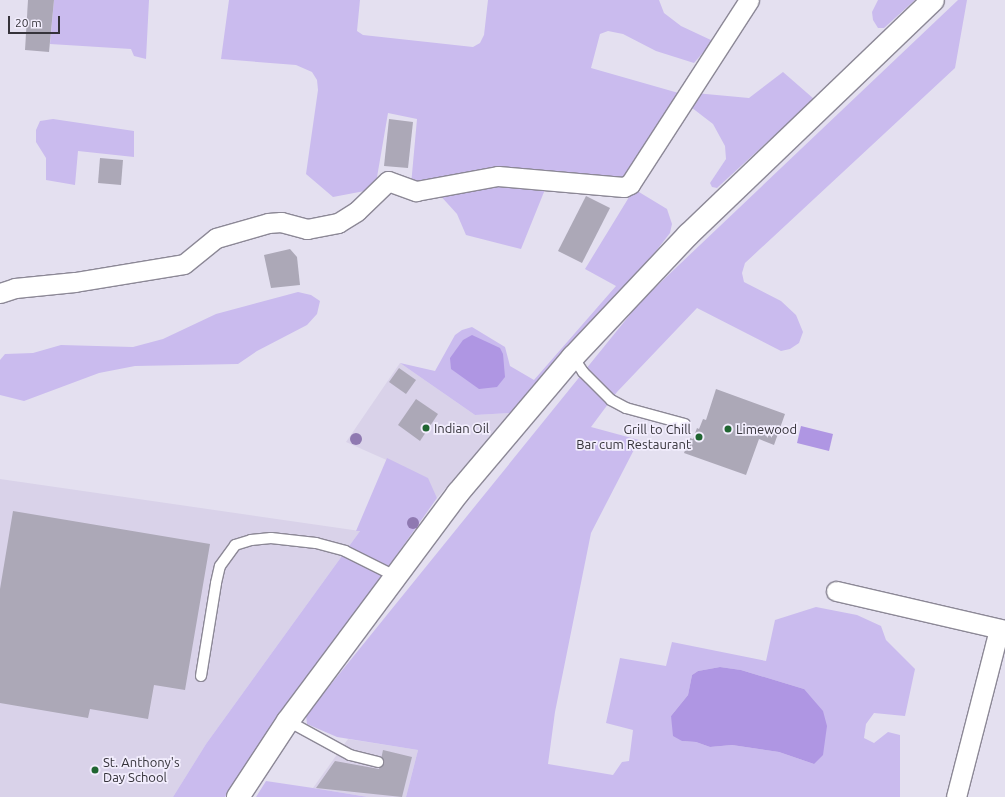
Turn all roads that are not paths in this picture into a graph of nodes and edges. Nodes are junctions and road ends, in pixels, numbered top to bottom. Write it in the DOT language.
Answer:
graph roads {
  1 [pos="749,0"];
  2 [pos="933,0"];
  3 [pos="0,292"];
  4 [pos="578,364"];
  5 [pos="685,424"];
  6 [pos="389,573"];
  7 [pos="836,591"];
  8 [pos="1002,630"];
  9 [pos="201,676"];
  10 [pos="288,722"];
  11 [pos="378,762"];
  12 [pos="238,797"];
  13 [pos="956,797"];
  1 -- 3 [label="street"];
  2 -- 4 [label="street"];
  4 -- 5 [label="lane"];
  4 -- 6 [label="street"];
  6 -- 9 [label="lane"];
  6 -- 10 [label="street"];
  7 -- 8 [label="street"];
  8 -- 13 [label="street"];
  10 -- 11 [label="lane"];
  10 -- 12 [label="street"];
}
